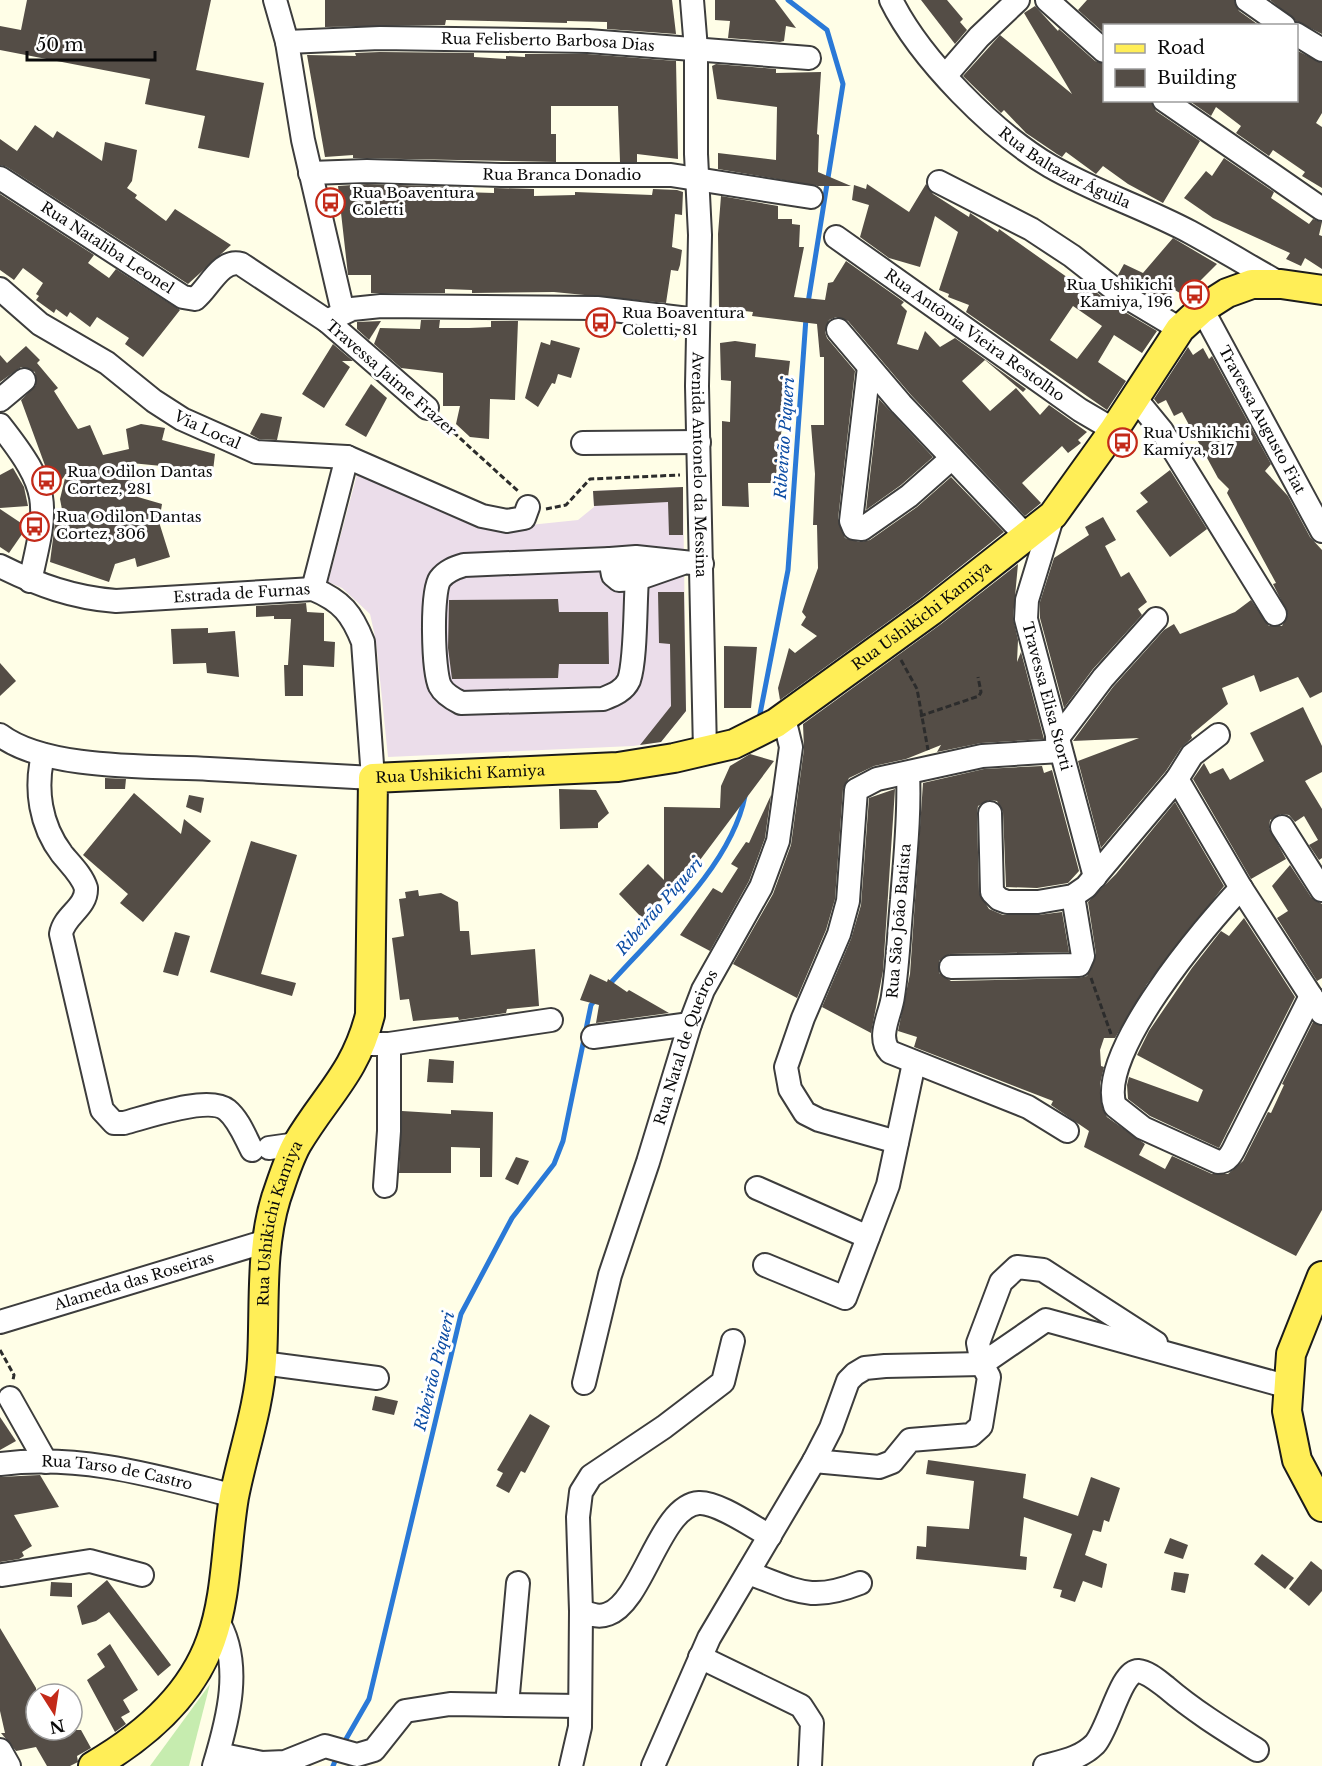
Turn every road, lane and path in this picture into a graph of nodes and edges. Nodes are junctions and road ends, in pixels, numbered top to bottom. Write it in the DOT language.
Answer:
graph roads {
  1 [pos="275,0"];
  2 [pos="692,0"];
  3 [pos="891,0"];
  4 [pos="1018,0"];
  5 [pos="1047,0"];
  6 [pos="1246,0"];
  7 [pos="1281,24"];
  8 [pos="1298,35"];
  9 [pos="287,42"];
  10 [pos="696,49"];
  11 [pos="1103,50"];
  12 [pos="1322,50"];
  13 [pos="809,58"];
  14 [pos="946,75"];
  15 [pos="1167,102"];
  16 [pos="310,173"];
  17 [pos="698,177"];
  18 [pos="0,178"];
  19 [pos="939,182"];
  20 [pos="811,197"];
  21 [pos="1322,209"];
  22 [pos="836,237"];
  23 [pos="241,264"];
  24 [pos="1281,284"];
  25 [pos="0,289"];
  26 [pos="1322,290"];
  27 [pos="1202,309"];
  28 [pos="335,317"];
  29 [pos="697,320"];
  30 [pos="1180,328"];
  31 [pos="838,330"];
  32 [pos="869,367"];
  33 [pos="24,380"];
  34 [pos="1135,398"];
  35 [pos="0,400"];
  36 [pos="427,408"];
  37 [pos="0,426"];
  38 [pos="1114,430"];
  39 [pos="699,441"];
  40 [pos="583,443"];
  41 [pos="347,457"];
  42 [pos="952,458"];
  43 [pos="700,474"];
  44 [pos="528,507"];
  45 [pos="1053,515"];
  46 [pos="1322,531"];
  47 [pos="1027,537"];
  48 [pos="610,559"];
  49 [pos="693,564"];
  50 [pos="0,566"];
  51 [pos="637,579"];
  52 [pos="30,581"];
  53 [pos="313,590"];
  54 [pos="1275,614"];
  55 [pos="1156,619"];
  56 [pos="891,639"];
  57 [pos="978,677"];
  58 [pos="920,716"];
  59 [pos="780,720"];
  60 [pos="0,735"];
  61 [pos="1218,735"];
  62 [pos="1059,745"];
  63 [pos="705,751"];
  64 [pos="43,755"];
  65 [pos="932,767"];
  66 [pos="908,773"];
  67 [pos="372,778"];
  68 [pos="1177,779"];
  69 [pos="990,813"];
  70 [pos="1282,826"];
  71 [pos="1095,877"];
  72 [pos="1241,888"];
  73 [pos="1322,890"];
  74 [pos="1073,896"];
  75 [pos="1083,960"];
  76 [pos="951,967"];
  77 [pos="1317,1004"];
  78 [pos="551,1020"];
  79 [pos="690,1024"];
  80 [pos="593,1037"];
  81 [pos="376,1044"];
  82 [pos="1122,1059"];
  83 [pos="914,1063"];
  84 [pos="1067,1131"];
  85 [pos="897,1142"];
  86 [pos="297,1144"];
  87 [pos="385,1186"];
  88 [pos="757,1188"];
  89 [pos="868,1237"];
  90 [pos="267,1241"];
  91 [pos="765,1265"];
  92 [pos="1322,1276"];
  93 [pos="0,1322"];
  94 [pos="733,1341"];
  95 [pos="0,1350"];
  96 [pos="1175,1356"];
  97 [pos="262,1363"];
  98 [pos="982,1364"];
  99 [pos="377,1378"];
  100 [pos="584,1383"];
  101 [pos="1288,1387"];
  102 [pos="10,1398"];
  103 [pos="814,1461"];
  104 [pos="46,1462"];
  105 [pos="0,1464"];
  106 [pos="235,1496"];
  107 [pos="1322,1507"];
  108 [pos="770,1536"];
  109 [pos="748,1573"];
  110 [pos="2,1575"];
  111 [pos="142,1575"];
  112 [pos="518,1582"];
  113 [pos="861,1583"];
  114 [pos="581,1611"];
  115 [pos="216,1618"];
  116 [pos="700,1656"];
  117 [pos="507,1705"];
  118 [pos="580,1706"];
  119 [pos="0,1750"];
  120 [pos="1257,1750"];
  121 [pos="216,1760"];
  122 [pos="9,1766"];
  123 [pos="93,1766"];
  124 [pos="571,1766"];
  125 [pos="653,1766"];
  126 [pos="810,1766"];
  127 [pos="1045,1766"];
  1 -- 9 [label="street"];
  2 -- 10 [label="street, Avenida Antonelo da Messina"];
  3 -- 14 [label="street, Rua Baltazar Águila"];
  4 -- 14 [label="street"];
  5 -- 11 [label="street"];
  6 -- 7 [label="street"];
  8 -- 12 [label="street"];
  9 -- 10 [label="street, Rua Felisberto Barbosa Dias"];
  9 -- 16 [label="street"];
  10 -- 13 [label="street, Rua Felisberto Barbosa Dias"];
  10 -- 17 [label="street, Avenida Antonelo da Messina"];
  14 -- 24 [label="street, Rua Baltazar Águila"];
  15 -- 21 [label="street"];
  16 -- 17 [label="street, Rua Branca Donadio"];
  16 -- 28 [label="street"];
  17 -- 20 [label="street, Rua Branca Donadio"];
  17 -- 29 [label="street, Avenida Antonelo da Messina"];
  18 -- 23 [label="street, Rua Nataliba Leonel"];
  19 -- 30 [label="street"];
  22 -- 38 [label="street, Rua Antônia Vieira Restolho"];
  23 -- 28 [label="street, Travessa Jaime Frazer"];
  24 -- 26 [label="main road, Rua Ushikichi Kamiya"];
  24 -- 27 [label="main road, Rua Ushikichi Kamiya"];
  25 -- 41 [label="street, Via Local"];
  27 -- 30 [label="main road, Rua Ushikichi Kamiya"];
  27 -- 46 [label="street, Travessa Augusto Fiat"];
  28 -- 29 [label="street"];
  28 -- 36 [label="street, Travessa Jaime Frazer"];
  29 -- 39 [label="street, Avenida Antonelo da Messina"];
  30 -- 34 [label="main road, Rua Ushikichi Kamiya"];
  31 -- 32 [label="street"];
  32 -- 42 [label="street"];
  32 -- 42 [label="street"];
  33 -- 35 [label="street"];
  34 -- 38 [label="main road, Rua Ushikichi Kamiya"];
  34 -- 54 [label="street"];
  36 -- 44 [label="path, Travessa Jaime Frazer"];
  37 -- 52 [label="street"];
  38 -- 45 [label="main road, Rua Ushikichi Kamiya"];
  39 -- 40 [label="street"];
  39 -- 43 [label="street, Avenida Antonelo da Messina"];
  41 -- 44 [label="street"];
  41 -- 53 [label="street"];
  42 -- 47 [label="street"];
  43 -- 44 [label="path"];
  43 -- 49 [label="street, Avenida Antonelo da Messina"];
  45 -- 47 [label="main road, Rua Ushikichi Kamiya"];
  45 -- 62 [label="street, Travessa Elisa Storti"];
  47 -- 56 [label="main road, Rua Ushikichi Kamiya"];
  48 -- 49 [label="street"];
  48 -- 51 [label="street"];
  48 -- 51 [label="street"];
  49 -- 51 [label="street"];
  49 -- 63 [label="street, Avenida Antonelo da Messina"];
  50 -- 52 [label="street, Estrada de Furnas"];
  52 -- 53 [label="street, Estrada de Furnas"];
  53 -- 67 [label="street, Estrada de Furnas"];
  55 -- 62 [label="street"];
  56 -- 58 [label="path"];
  56 -- 59 [label="main road, Rua Ushikichi Kamiya"];
  57 -- 58 [label="path"];
  58 -- 65 [label="path"];
  59 -- 63 [label="main road, Rua Ushikichi Kamiya"];
  59 -- 79 [label="street, Rua Natal de Queiros"];
  60 -- 64 [label="street"];
  61 -- 68 [label="street"];
  62 -- 65 [label="street"];
  62 -- 71 [label="street, Travessa Elisa Storti"];
  63 -- 67 [label="main road, Rua Ushikichi Kamiya"];
  64 -- 67 [label="street"];
  64 -- 86 [label="street"];
  65 -- 66 [label="street"];
  66 -- 83 [label="street, Rua São João Batista"];
  66 -- 85 [label="street"];
  67 -- 81 [label="main road, Rua Ushikichi Kamiya"];
  68 -- 71 [label="street"];
  68 -- 72 [label="street"];
  69 -- 74 [label="street"];
  70 -- 73 [label="street"];
  71 -- 74 [label="street"];
  72 -- 77 [label="street"];
  72 -- 82 [label="street"];
  74 -- 75 [label="street"];
  75 -- 76 [label="street"];
  75 -- 82 [label="path"];
  77 -- 82 [label="street"];
  78 -- 81 [label="street"];
  79 -- 80 [label="street"];
  79 -- 100 [label="street, Rua Natal de Queiros"];
  81 -- 86 [label="main road, Rua Ushikichi Kamiya"];
  81 -- 87 [label="street"];
  83 -- 84 [label="street, Rua São João Batista"];
  83 -- 85 [label="street"];
  85 -- 89 [label="street"];
  86 -- 90 [label="main road, Rua Ushikichi Kamiya"];
  88 -- 89 [label="street"];
  89 -- 91 [label="street"];
  90 -- 93 [label="street, Alameda das Roseiras"];
  90 -- 97 [label="main road, Rua Ushikichi Kamiya"];
  92 -- 101 [label="main road"];
  94 -- 114 [label="street"];
  95 -- 102 [label="path"];
  96 -- 98 [label="street"];
  96 -- 98 [label="street"];
  96 -- 101 [label="street"];
  97 -- 99 [label="street"];
  97 -- 106 [label="main road, Rua Ushikichi Kamiya"];
  98 -- 103 [label="street"];
  98 -- 103 [label="street"];
  101 -- 107 [label="main road"];
  102 -- 104 [label="street"];
  103 -- 108 [label="street"];
  104 -- 105 [label="street, Rua Tarso de Castro"];
  104 -- 106 [label="street, Rua Tarso de Castro"];
  106 -- 115 [label="main road, Rua Ushikichi Kamiya"];
  108 -- 109 [label="street"];
  108 -- 114 [label="street"];
  109 -- 113 [label="street"];
  109 -- 116 [label="street"];
  110 -- 111 [label="street"];
  112 -- 117 [label="street"];
  114 -- 118 [label="street"];
  115 -- 121 [label="street"];
  115 -- 123 [label="main road, Rua Ushikichi Kamiya"];
  116 -- 125 [label="street"];
  116 -- 126 [label="street"];
  117 -- 118 [label="street"];
  117 -- 121 [label="street"];
  118 -- 124 [label="street"];
  119 -- 122 [label="street"];
  120 -- 127 [label="street"];
}
